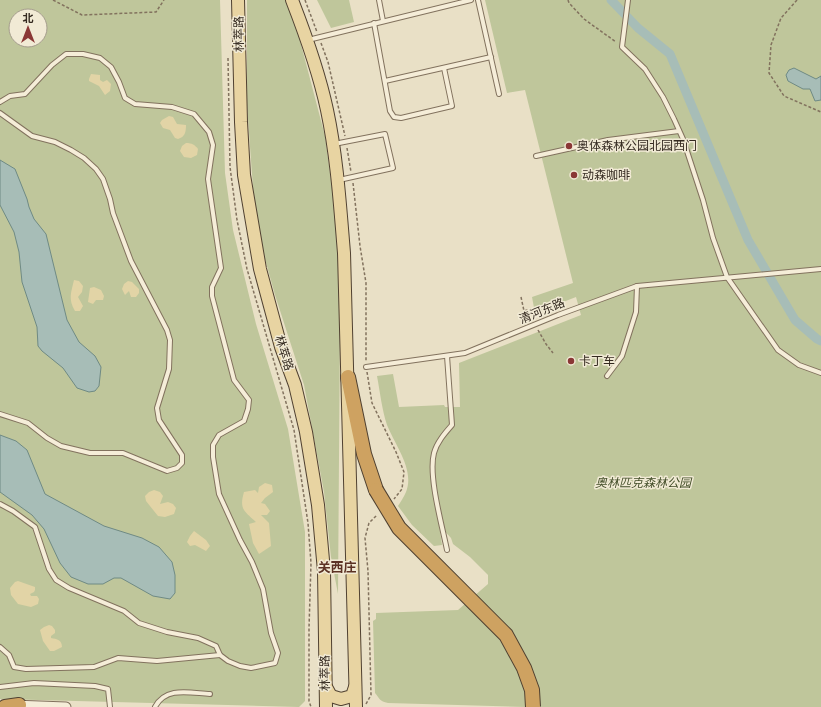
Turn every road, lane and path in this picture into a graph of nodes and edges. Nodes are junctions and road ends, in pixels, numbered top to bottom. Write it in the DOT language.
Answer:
graph roads {
  1 [pos="53,0"];
  2 [pos="164,0"];
  3 [pos="238,0"];
  4 [pos="292,0"];
  5 [pos="306,0"];
  6 [pos="379,0"];
  7 [pos="471,0"];
  8 [pos="478,0"];
  9 [pos="568,0"];
  10 [pos="628,0"];
  11 [pos="797,0"];
  12 [pos="384,21"];
  13 [pos="374,24"];
  14 [pos="314,38"];
  15 [pos="622,47"];
  16 [pos="228,55"];
  17 [pos="491,57"];
  18 [pos="444,68"];
  19 [pos="385,81"];
  20 [pos="499,94"];
  21 [pos="0,102"];
  22 [pos="821,112"];
  23 [pos="0,113"];
  24 [pos="679,131"];
  25 [pos="346,142"];
  26 [pos="333,145"];
  27 [pos="536,156"];
  28 [pos="352,178"];
  29 [pos="338,180"];
  30 [pos="821,269"];
  31 [pos="727,277"];
  32 [pos="637,286"];
  33 [pos="521,297"];
  34 [pos="536,324"];
  35 [pos="553,352"];
  36 [pos="447,356"];
  37 [pos="366,367"];
  38 [pos="821,374"];
  39 [pos="607,376"];
  40 [pos="348,377"];
  41 [pos="0,414"];
  42 [pos="391,503"];
  43 [pos="0,504"];
  44 [pos="380,513"];
  45 [pos="447,550"];
  46 [pos="0,647"];
  47 [pos="220,655"];
  48 [pos="325,685"];
  49 [pos="356,686"];
  50 [pos="0,687"];
  51 [pos="210,694"];
  52 [pos="0,705"];
  53 [pos="19,705"];
  54 [pos="5,707"];
  55 [pos="66,707"];
  56 [pos="110,707"];
  57 [pos="155,707"];
  58 [pos="311,707"];
  59 [pos="326,707"];
  60 [pos="356,707"];
  61 [pos="364,707"];
  62 [pos="534,707"];
  1 -- 2 [label="path"];
  3 -- 48 [label="main road, 林萃路"];
  4 -- 14 [label="main road"];
  5 -- 14 [label="path"];
  6 -- 12 [label="lane"];
  7 -- 12 [label="lane"];
  8 -- 17 [label="lane"];
  9 -- 15 [label="path"];
  10 -- 15 [label="lane"];
  11 -- 22 [label="path"];
  12 -- 13 [label="lane"];
  13 -- 14 [label="lane"];
  13 -- 19 [label="lane"];
  14 -- 25 [label="path"];
  14 -- 26 [label="main road"];
  15 -- 24 [label="lane"];
  16 -- 58 [label="path"];
  17 -- 18 [label="lane"];
  17 -- 20 [label="lane"];
  18 -- 19 [label="lane"];
  18 -- 19 [label="lane"];
  21 -- 47 [label="lane"];
  23 -- 41 [label="lane"];
  24 -- 27 [label="lane"];
  24 -- 31 [label="lane"];
  25 -- 26 [label="lane"];
  25 -- 28 [label="path"];
  25 -- 28 [label="lane"];
  26 -- 29 [label="main road"];
  28 -- 29 [label="lane"];
  28 -- 37 [label="path"];
  29 -- 40 [label="main road"];
  30 -- 31 [label="lane, 清河东路"];
  31 -- 32 [label="lane, 清河东路"];
  31 -- 38 [label="lane"];
  32 -- 34 [label="lane, 清河东路"];
  32 -- 39 [label="lane"];
  33 -- 34 [label="path"];
  34 -- 35 [label="path"];
  34 -- 36 [label="lane, 清河东路"];
  36 -- 37 [label="lane, 清河东路"];
  36 -- 45 [label="lane"];
  37 -- 42 [label="path"];
  40 -- 49 [label="main road"];
  40 -- 62 [label="highway, bridge"];
  43 -- 47 [label="lane"];
  44 -- 61 [label="path"];
  46 -- 47 [label="lane"];
  48 -- 49 [label="main road"];
  48 -- 59 [label="main road, 林萃路"];
  49 -- 60 [label="main road"];
  50 -- 56 [label="lane"];
  51 -- 57 [label="lane"];
  52 -- 53 [label="street"];
  53 -- 54 [label="highway"];
  53 -- 55 [label="street"];
}
